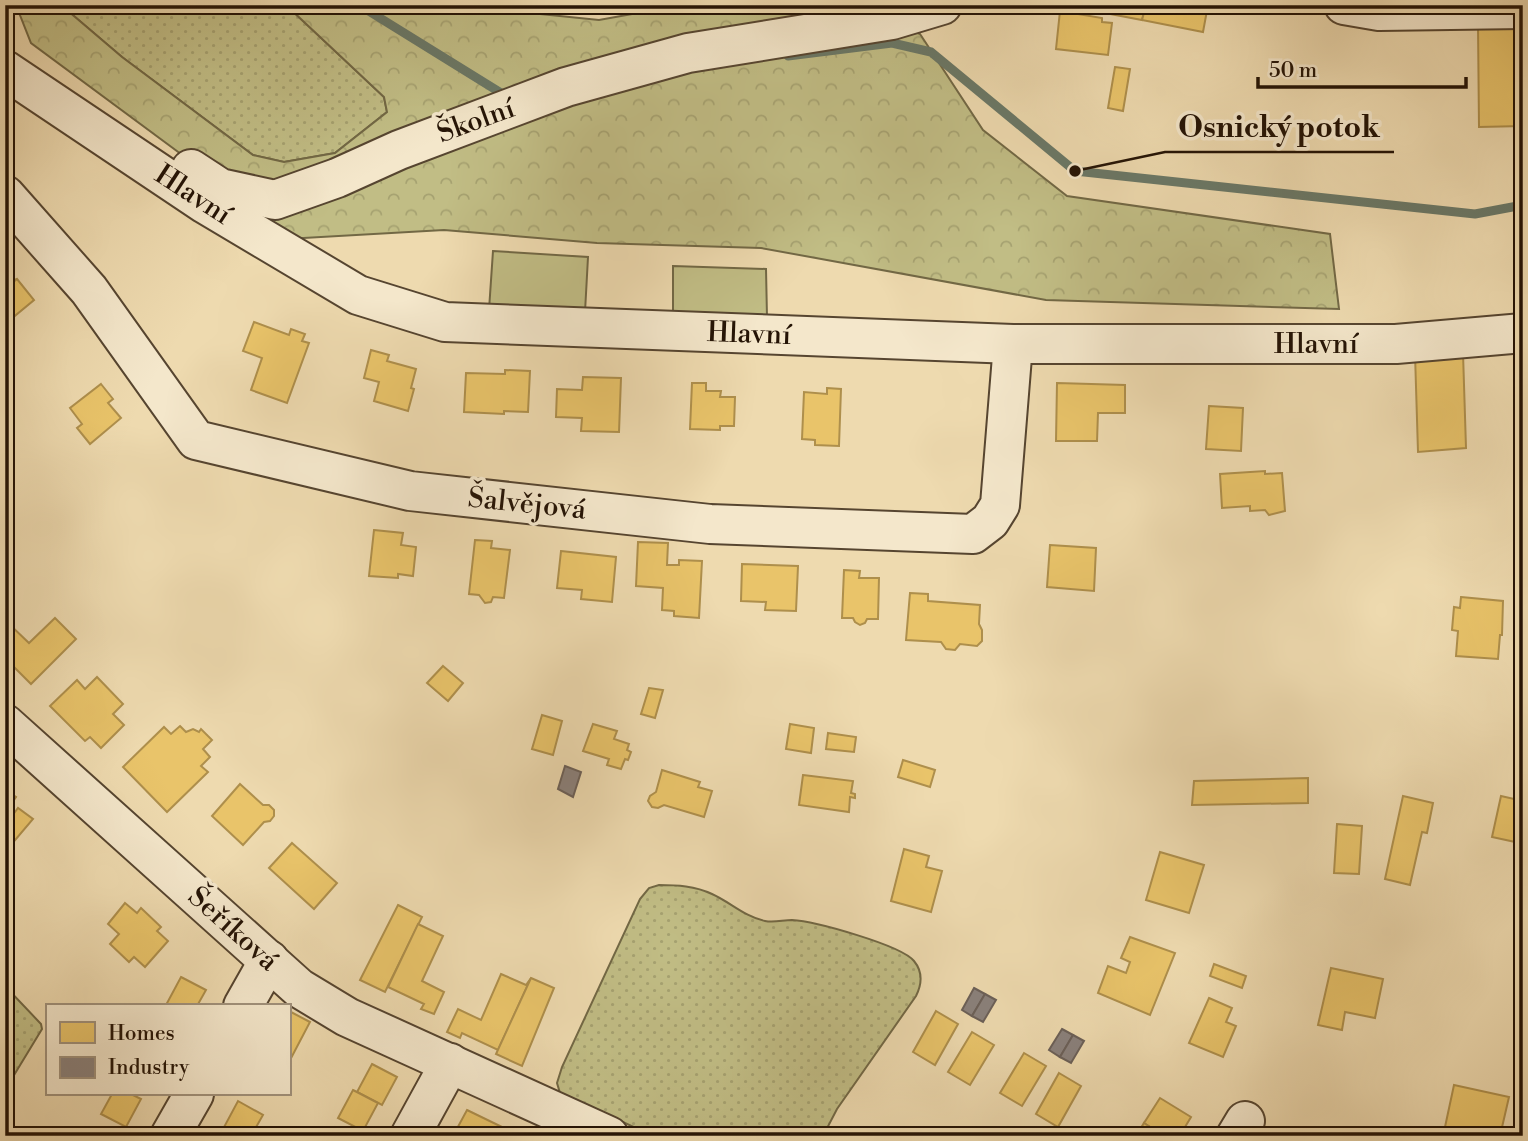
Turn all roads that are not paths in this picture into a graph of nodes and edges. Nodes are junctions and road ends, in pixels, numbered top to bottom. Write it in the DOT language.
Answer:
graph roads {
  1 [pos="942,5"];
  2 [pos="1367,7"];
  3 [pos="1523,9"];
  4 [pos="5,70"];
  5 [pos="39,91"];
  6 [pos="5,195"];
  7 [pos="1523,333"];
  8 [pos="1013,344"];
  9 [pos="5,724"];
  10 [pos="269,960"];
  11 [pos="244,1004"];
  12 [pos="450,1063"];
  13 [pos="193,1096"];
  14 [pos="170,1136"];
  15 [pos="410,1136"];
  16 [pos="609,1136"];
  1 -- 5 [label="street, Školní"];
  2 -- 3 [label="street"];
  4 -- 5 [label="street, Hlavní"];
  5 -- 8 [label="street, Hlavní"];
  6 -- 8 [label="street, Šalvějová"];
  7 -- 8 [label="street, Hlavní"];
  9 -- 10 [label="street, Šeříková"];
  10 -- 11 [label="street"];
  10 -- 12 [label="street, Šeříková"];
  12 -- 15 [label="street"];
  12 -- 16 [label="street, Šeříková"];
  13 -- 14 [label="street"];
}
